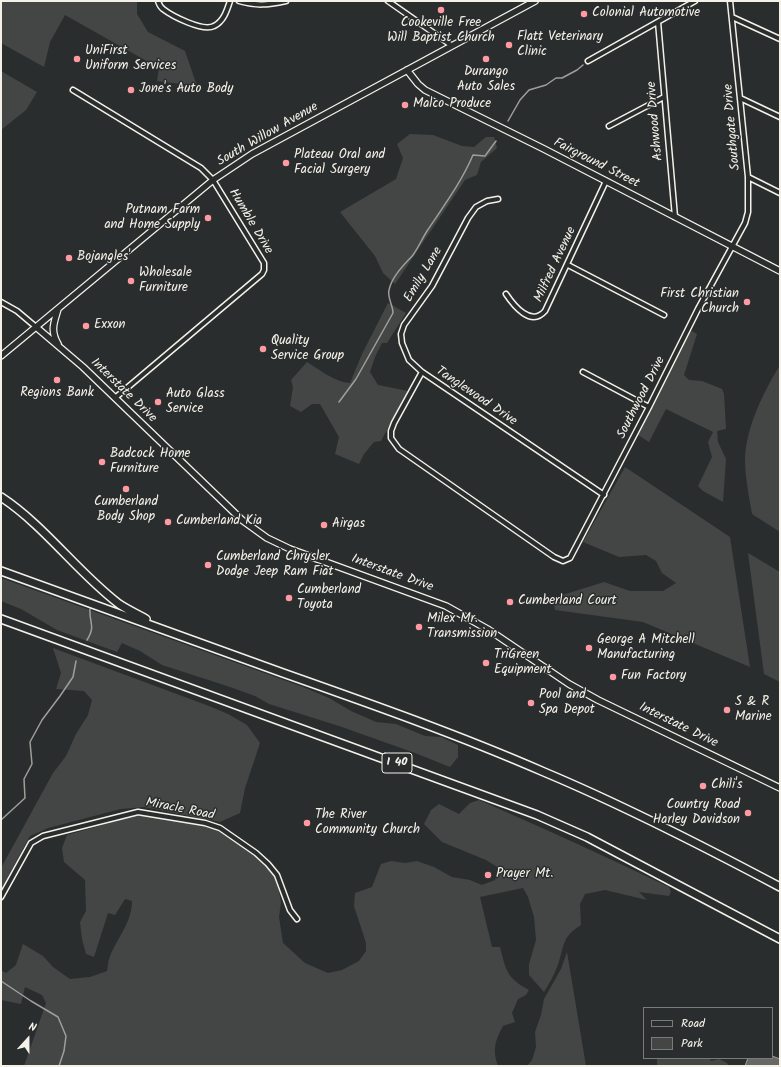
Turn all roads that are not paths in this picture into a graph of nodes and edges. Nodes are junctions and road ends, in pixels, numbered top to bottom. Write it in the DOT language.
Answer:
graph roads {
  1 [pos="158,1"];
  2 [pos="230,1"];
  3 [pos="239,1"];
  4 [pos="286,1"];
  5 [pos="388,1"];
  6 [pos="535,1"];
  7 [pos="695,1"];
  8 [pos="730,1"];
  9 [pos="732,17"];
  10 [pos="658,22"];
  11 [pos="780,39"];
  12 [pos="451,45"];
  13 [pos="588,61"];
  14 [pos="407,70"];
  15 [pos="73,90"];
  16 [pos="664,97"];
  17 [pos="740,98"];
  18 [pos="780,117"];
  19 [pos="609,126"];
  20 [pos="748,177"];
  21 [pos="213,180"];
  22 [pos="606,181"];
  23 [pos="780,193"];
  24 [pos="498,199"];
  25 [pos="675,217"];
  26 [pos="731,247"];
  27 [pos="568,265"];
  28 [pos="780,272"];
  29 [pos="506,294"];
  30 [pos="1,302"];
  31 [pos="58,309"];
  32 [pos="664,315"];
  33 [pos="36,327"];
  34 [pos="62,349"];
  35 [pos="1,356"];
  36 [pos="422,372"];
  37 [pos="583,372"];
  38 [pos="115,398"];
  39 [pos="649,407"];
  40 [pos="604,495"];
  41 [pos="1,497"];
  42 [pos="570,558"];
  43 [pos="1,570"];
  44 [pos="1,619"];
  45 [pos="166,630"];
  46 [pos="780,788"];
  47 [pos="780,887"];
  48 [pos="1,897"];
  49 [pos="298,919"];
  50 [pos="780,939"];
  1 -- 2 [label="street"];
  3 -- 4 [label="street"];
  5 -- 12 [label="street"];
  6 -- 12 [label="main road, South Willow Avenue"];
  7 -- 10 [label="street"];
  8 -- 9 [label="street, Southgate Drive"];
  9 -- 11 [label="street"];
  9 -- 17 [label="street, Southgate Drive"];
  10 -- 13 [label="street"];
  10 -- 16 [label="street, Ashwood Drive"];
  12 -- 14 [label="main road, South Willow Avenue"];
  14 -- 21 [label="main road, South Willow Avenue"];
  14 -- 22 [label="main road, Fairground Street"];
  15 -- 21 [label="street, Humble Drive"];
  16 -- 19 [label="street"];
  16 -- 25 [label="street, Ashwood Drive"];
  17 -- 18 [label="street"];
  17 -- 20 [label="street, Southgate Drive"];
  20 -- 23 [label="street"];
  20 -- 26 [label="street, Southgate Drive"];
  21 -- 31 [label="main road, South Willow Avenue"];
  21 -- 38 [label="street, Humble Drive"];
  22 -- 25 [label="main road, Fairground Street"];
  22 -- 27 [label="street, Milfred Avenue"];
  24 -- 36 [label="street, Emily Lane"];
  25 -- 26 [label="main road, Fairground Street"];
  26 -- 28 [label="main road, Fairground Street"];
  26 -- 39 [label="street, Southwood Drive"];
  27 -- 29 [label="street, Milfred Avenue"];
  27 -- 32 [label="street"];
  30 -- 33 [label="street"];
  31 -- 33 [label="main road, South Willow Avenue"];
  31 -- 34 [label="main road"];
  33 -- 34 [label="main road, Interstate Drive"];
  33 -- 35 [label="main road, South Willow Avenue"];
  34 -- 38 [label="main road, Interstate Drive"];
  36 -- 40 [label="street, Tanglewood Drive"];
  36 -- 42 [label="street, Tanglewood Drive"];
  37 -- 39 [label="street"];
  38 -- 46 [label="main road, Interstate Drive"];
  39 -- 40 [label="street, Southwood Drive"];
  40 -- 42 [label="street, Southwood Drive"];
  41 -- 45 [label="highway"];
  43 -- 45 [label="highway"];
  44 -- 50 [label="highway, I 40"];
  45 -- 47 [label="highway"];
  48 -- 49 [label="street, Miracle Road"];
}
